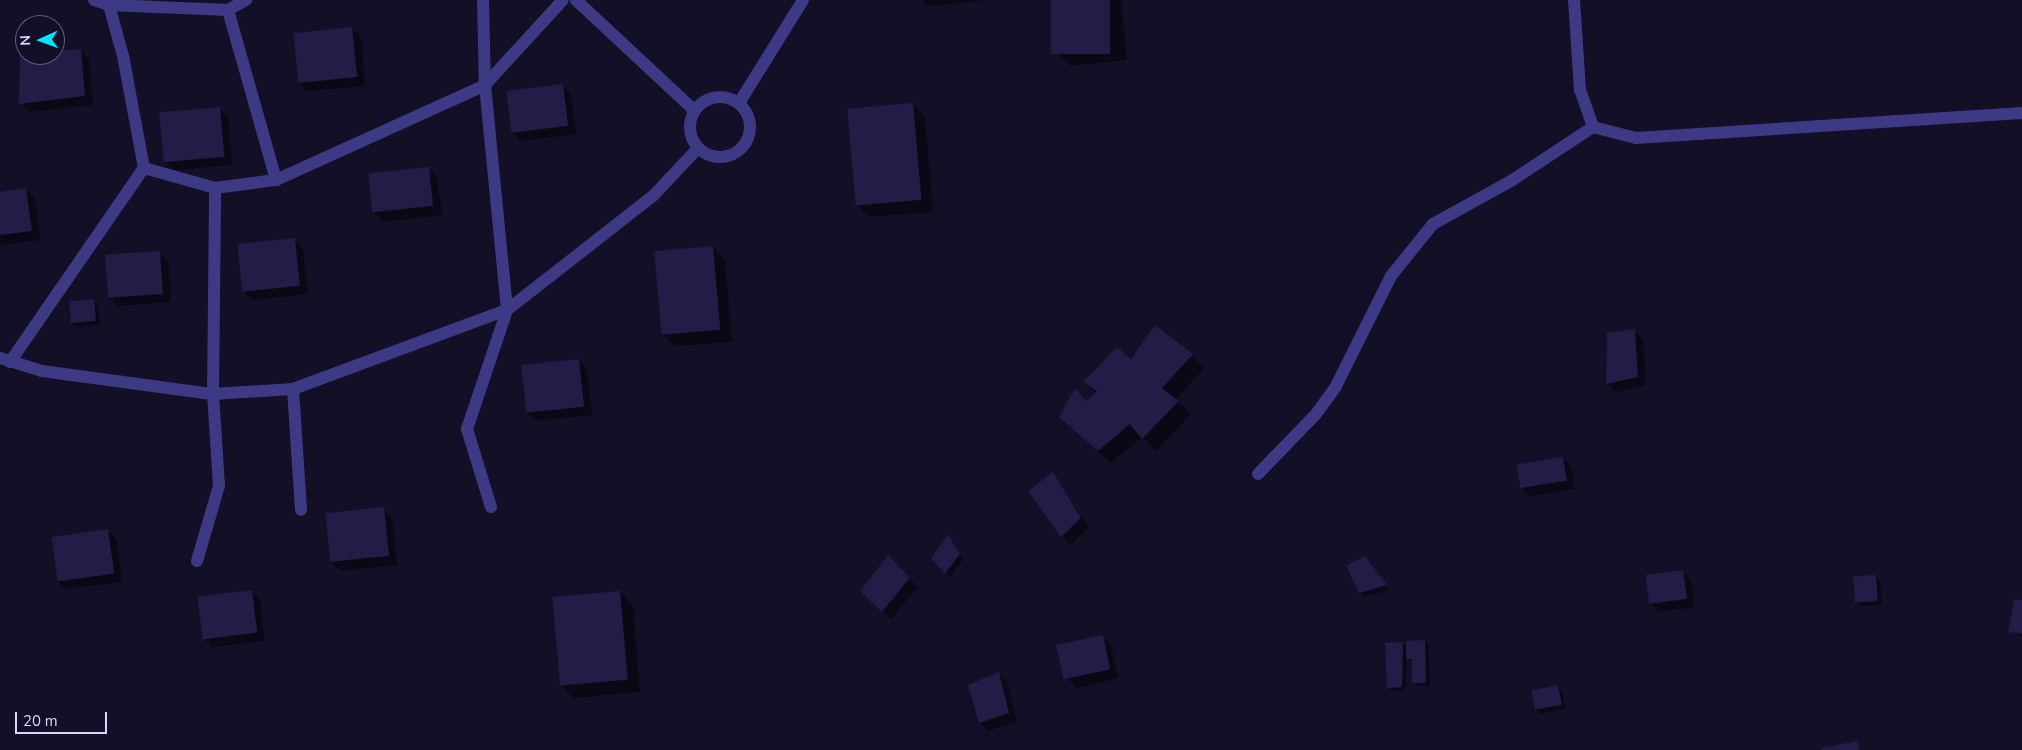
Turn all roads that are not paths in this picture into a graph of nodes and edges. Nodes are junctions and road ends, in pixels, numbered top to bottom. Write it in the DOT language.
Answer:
graph roads {
  1 [pos="94,0"];
  2 [pos="246,0"];
  3 [pos="483,0"];
  4 [pos="563,0"];
  5 [pos="576,0"];
  6 [pos="803,0"];
  7 [pos="1574,0"];
  8 [pos="109,5"];
  9 [pos="228,10"];
  10 [pos="485,85"];
  11 [pos="739,103"];
  12 [pos="694,110"];
  13 [pos="2022,113"];
  14 [pos="1593,127"];
  15 [pos="698,148"];
  16 [pos="144,168"];
  17 [pos="276,180"];
  18 [pos="215,188"];
  19 [pos="507,310"];
  20 [pos="5,360"];
  21 [pos="293,389"];
  22 [pos="213,394"];
  23 [pos="1258,474"];
  24 [pos="491,507"];
  25 [pos="301,510"];
  26 [pos="196,561"];
  1 -- 8 [label="street"];
  2 -- 9 [label="street"];
  3 -- 10 [label="street"];
  4 -- 10 [label="street"];
  5 -- 12 [label="street"];
  6 -- 11 [label="street"];
  7 -- 14 [label="street"];
  8 -- 9 [label="street"];
  8 -- 16 [label="street"];
  9 -- 17 [label="street"];
  10 -- 17 [label="street"];
  10 -- 19 [label="street"];
  11 -- 12 [label="street"];
  11 -- 15 [label="street"];
  12 -- 15 [label="street"];
  13 -- 14 [label="street"];
  14 -- 23 [label="street"];
  15 -- 19 [label="street"];
  16 -- 18 [label="street"];
  16 -- 20 [label="street"];
  17 -- 18 [label="street"];
  18 -- 22 [label="street"];
  19 -- 21 [label="street"];
  19 -- 24 [label="street"];
  20 -- 22 [label="street"];
  21 -- 22 [label="street"];
  21 -- 25 [label="street"];
  22 -- 26 [label="street"];
}
